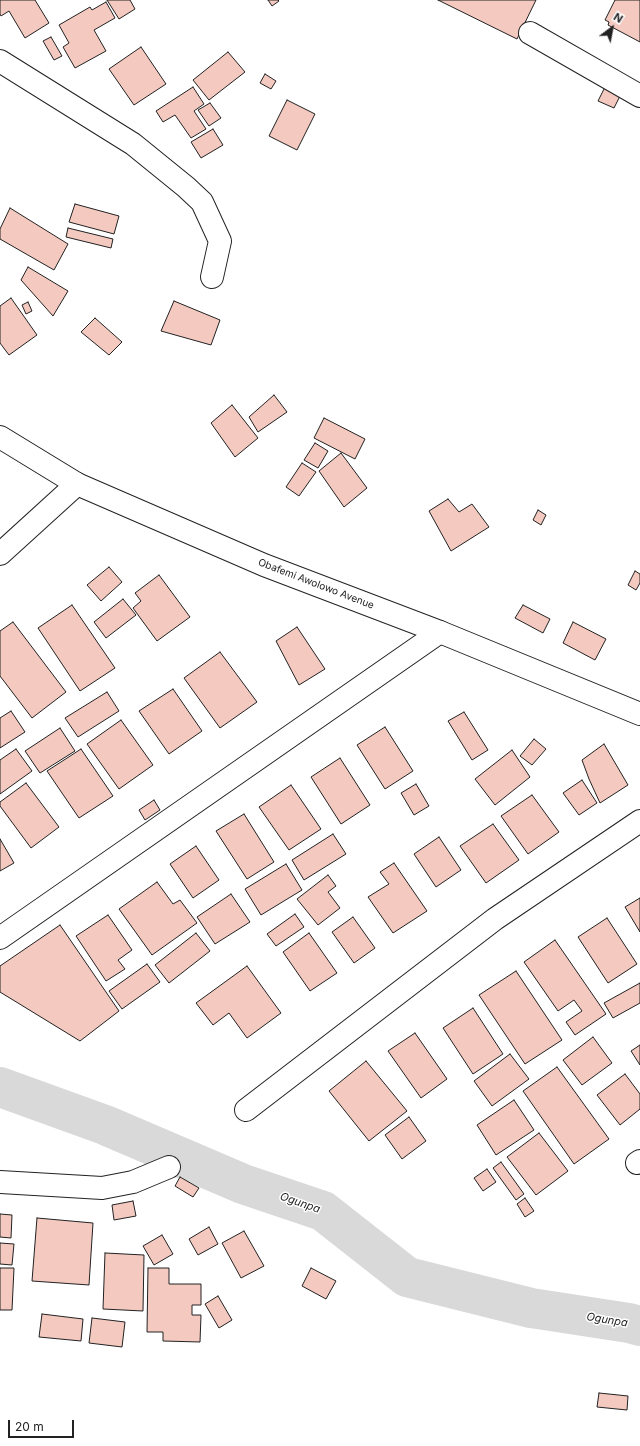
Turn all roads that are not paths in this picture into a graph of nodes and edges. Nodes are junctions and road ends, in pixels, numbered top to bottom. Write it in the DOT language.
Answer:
graph roads {
  1 [pos="530,33"];
  2 [pos="0,61"];
  3 [pos="640,96"];
  4 [pos="212,277"];
  5 [pos="0,437"];
  6 [pos="77,484"];
  7 [pos="0,554"];
  8 [pos="440,632"];
  9 [pos="640,714"];
  10 [pos="640,821"];
  11 [pos="0,938"];
  12 [pos="246,1110"];
  13 [pos="169,1167"];
  14 [pos="0,1182"];
  1 -- 3 [label="street"];
  2 -- 4 [label="street"];
  5 -- 6 [label="street, Obafemi Awolowo Avenue"];
  6 -- 7 [label="street"];
  6 -- 8 [label="street, Obafemi Awolowo Avenue"];
  8 -- 9 [label="street, Obafemi Awolowo Avenue"];
  8 -- 11 [label="street"];
  10 -- 12 [label="street"];
  13 -- 14 [label="street"];
}
